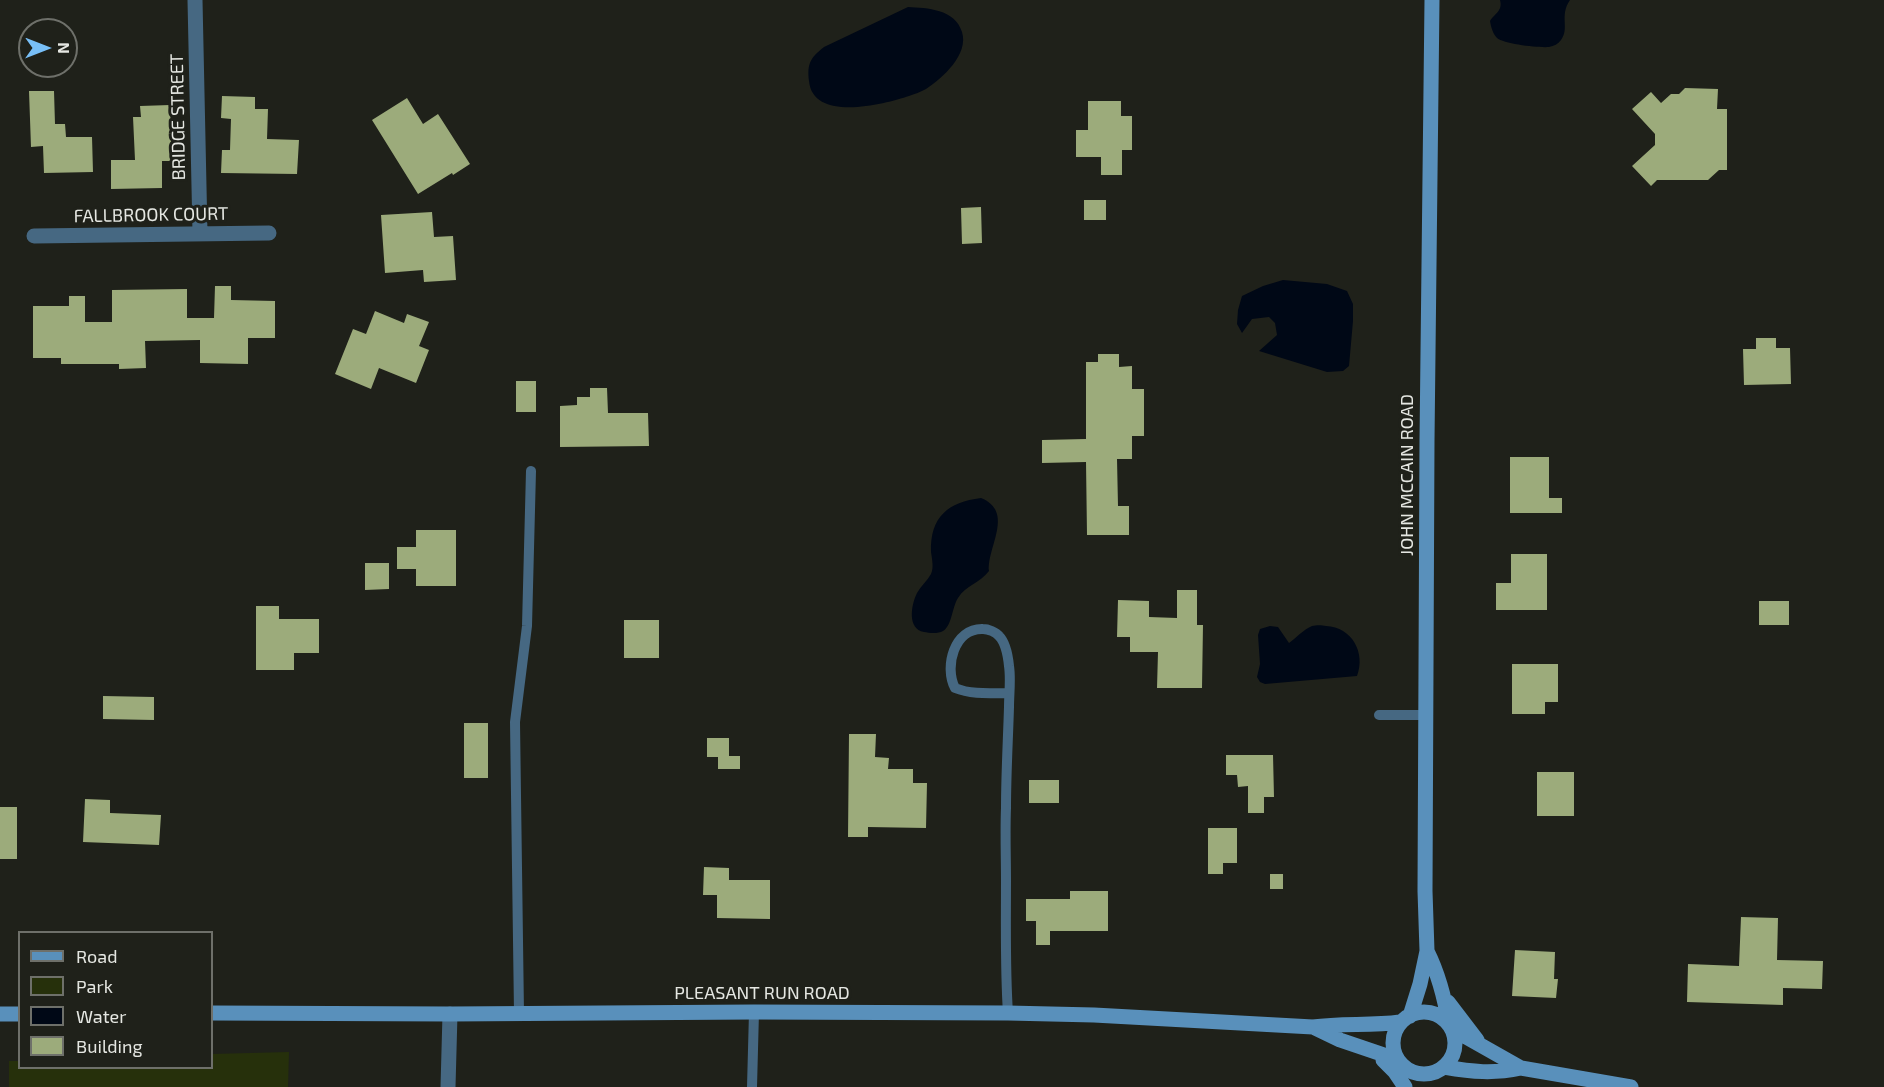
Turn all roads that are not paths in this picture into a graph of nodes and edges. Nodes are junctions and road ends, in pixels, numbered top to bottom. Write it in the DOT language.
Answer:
graph roads {
  1 [pos="195,0"];
  2 [pos="1432,0"];
  3 [pos="200,233"];
  4 [pos="269,233"];
  5 [pos="34,236"];
  6 [pos="531,471"];
  7 [pos="1009,693"];
  8 [pos="1379,715"];
  9 [pos="1426,715"];
  10 [pos="1427,951"];
  11 [pos="1444,996"];
  12 [pos="754,1012"];
  13 [pos="213,1013"];
  14 [pos="519,1013"];
  15 [pos="1008,1013"];
  16 [pos="0,1014"];
  17 [pos="18,1014"];
  18 [pos="450,1014"];
  19 [pos="1405,1019"];
  20 [pos="1312,1027"];
  21 [pos="1450,1027"];
  22 [pos="1481,1045"];
  23 [pos="1371,1050"];
  24 [pos="1399,1062"];
  25 [pos="1521,1068"];
  26 [pos="1442,1069"];
  27 [pos="448,1087"];
  28 [pos="753,1087"];
  29 [pos="1406,1087"];
  30 [pos="1433,1087"];
  31 [pos="1631,1087"];
  1 -- 3 [label="street, BRIDGE STREET"];
  2 -- 9 [label="main road, JOHN MCCAIN ROAD"];
  3 -- 4 [label="street, FALLBROOK COURT"];
  3 -- 5 [label="street, FALLBROOK COURT"];
  6 -- 14 [label="lane"];
  7 -- 7 [label="lane"];
  7 -- 15 [label="lane"];
  8 -- 9 [label="lane"];
  9 -- 10 [label="main road, JOHN MCCAIN ROAD"];
  10 -- 11 [label="main road, JOHN MCCAIN ROAD"];
  10 -- 19 [label="main road, JOHN MCCAIN ROAD"];
  11 -- 21 [label="main road, JOHN MCCAIN ROAD"];
  11 -- 22 [label="main road"];
  12 -- 14 [label="main road, PLEASANT RUN ROAD"];
  12 -- 15 [label="main road, PLEASANT RUN ROAD"];
  12 -- 28 [label="lane"];
  13 -- 18 [label="main road, PLEASANT RUN ROAD"];
  14 -- 18 [label="main road, PLEASANT RUN ROAD"];
  15 -- 20 [label="main road, PLEASANT RUN ROAD"];
  16 -- 17 [label="main road"];
  18 -- 27 [label="street"];
  19 -- 20 [label="main road, PLEASANT RUN ROAD"];
  19 -- 21 [label="main road"];
  19 -- 24 [label="main road"];
  20 -- 23 [label="main road, PLEASANT RUN ROAD"];
  21 -- 22 [label="main road"];
  21 -- 26 [label="main road"];
  22 -- 25 [label="main road"];
  23 -- 24 [label="main road, PLEASANT RUN ROAD"];
  23 -- 29 [label="main road"];
  24 -- 26 [label="main road"];
  24 -- 29 [label="main road"];
  25 -- 26 [label="main road"];
  25 -- 31 [label="main road"];
  26 -- 30 [label="main road"];
}
